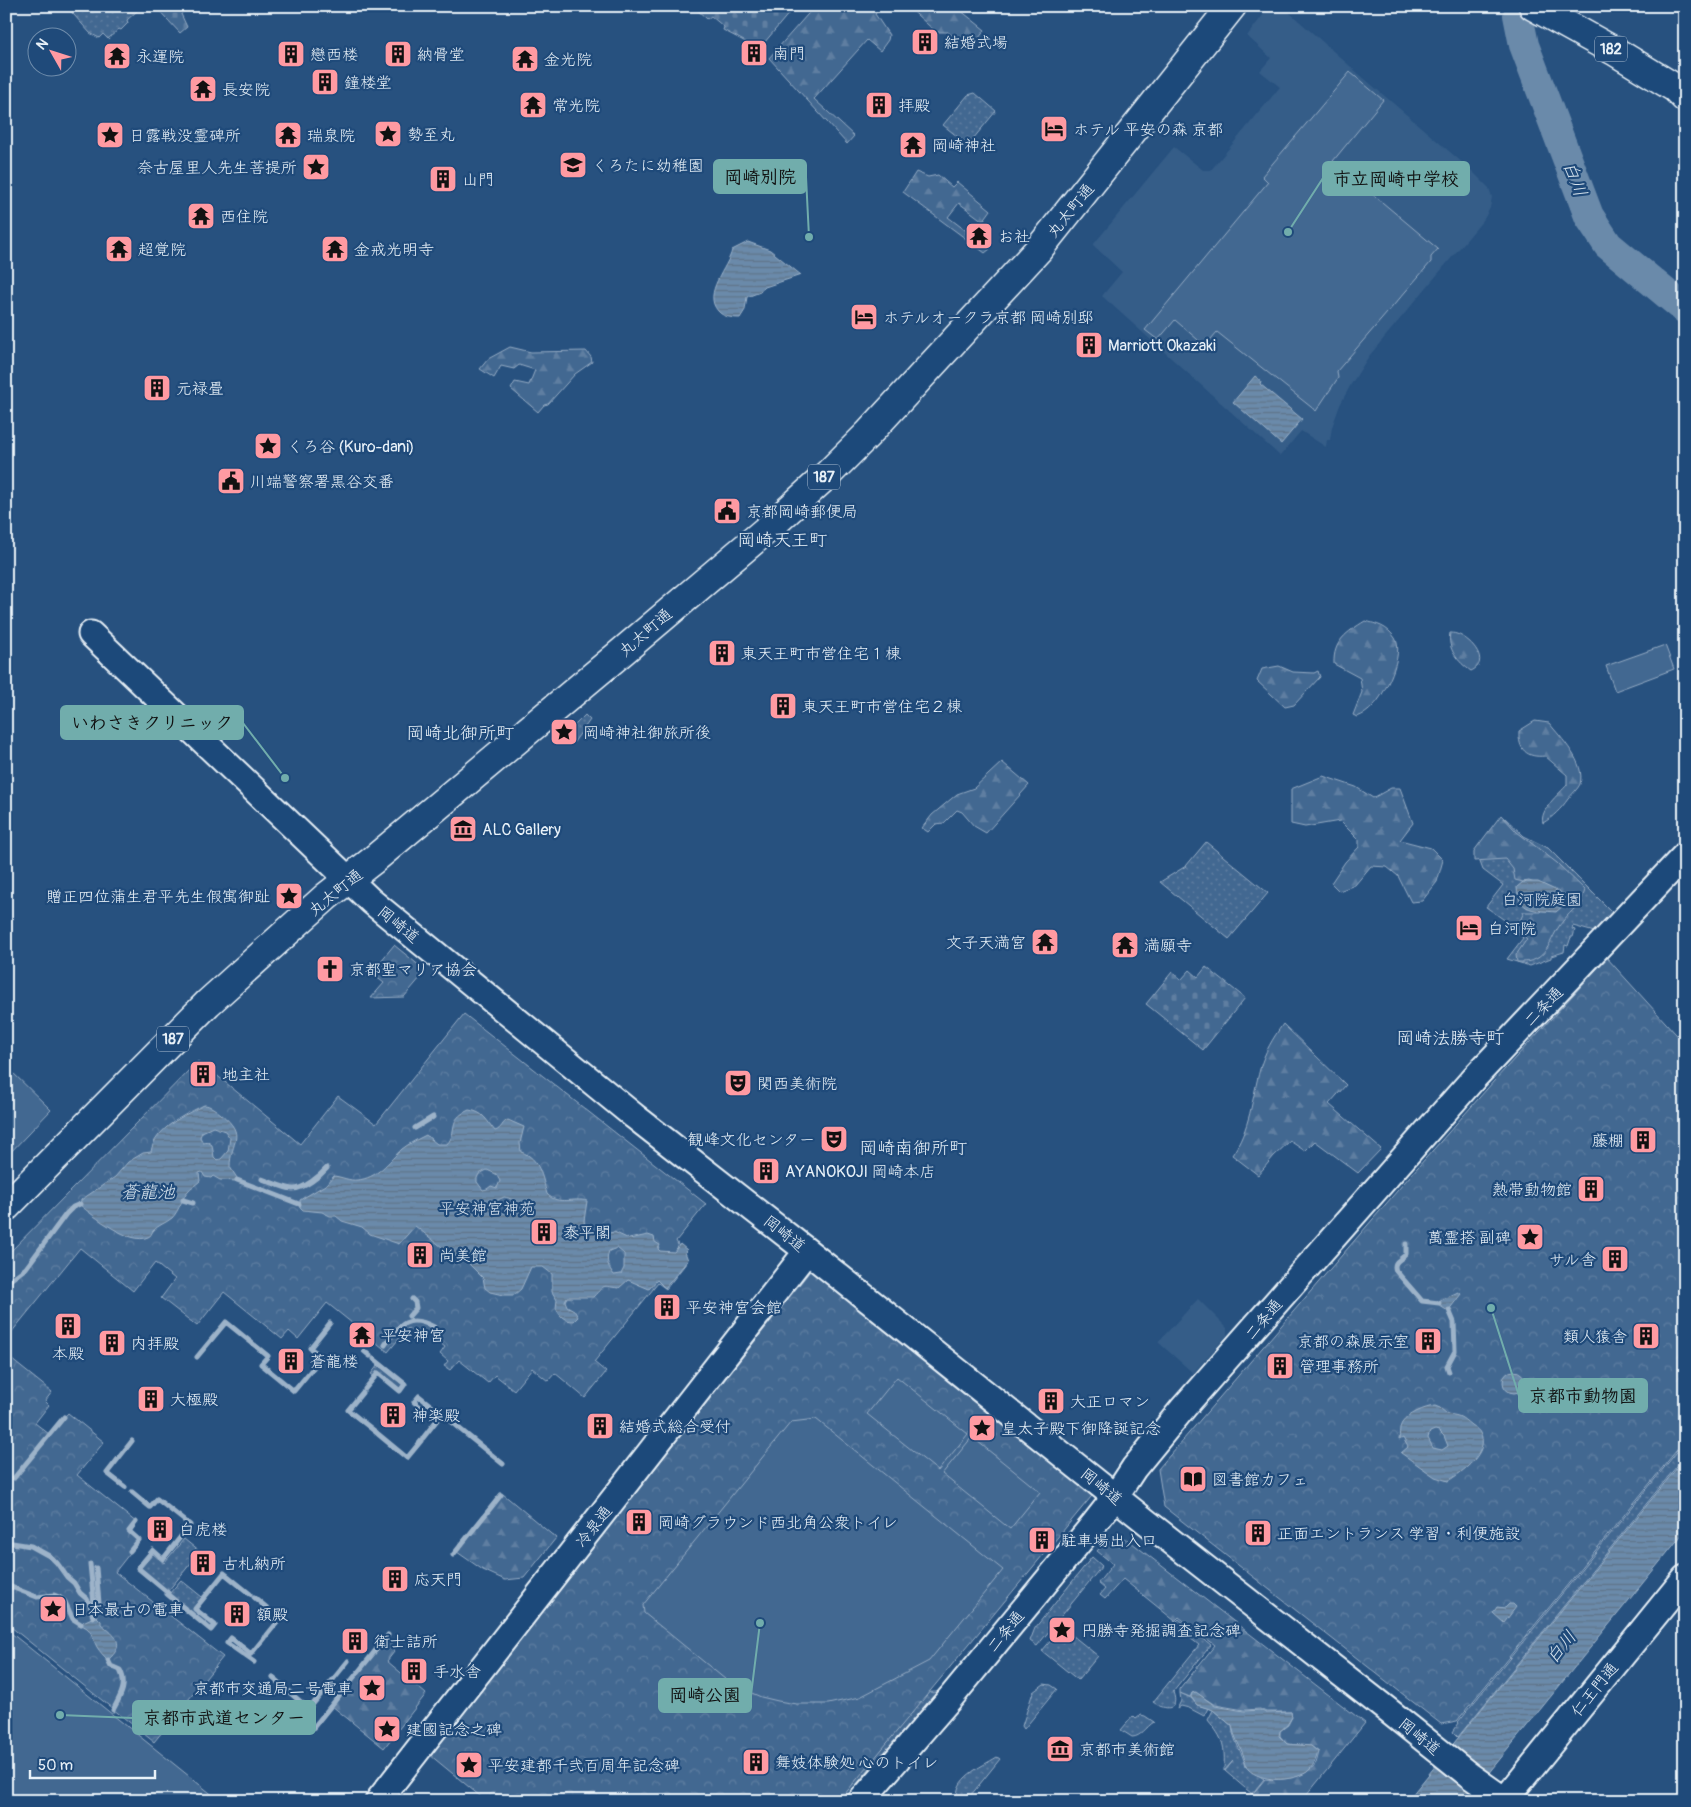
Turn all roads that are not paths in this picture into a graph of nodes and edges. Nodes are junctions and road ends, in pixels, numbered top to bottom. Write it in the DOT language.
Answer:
graph roads {
  1 [pos="1232,6"];
  2 [pos="1533,6"];
  3 [pos="1685,98"];
  4 [pos="91,634"];
  5 [pos="1685,854"];
  6 [pos="348,881"];
  7 [pos="6,1207"];
  8 [pos="807,1251"];
  9 [pos="1115,1497"];
  10 [pos="1685,1578"];
  11 [pos="1500,1797"];
  12 [pos="378,1801"];
  13 [pos="862,1801"];
  1 -- 6 [label="main road, 丸太町通 / 187"];
  2 -- 3 [label="main road, 182"];
  4 -- 6 [label="street, 岡崎道"];
  5 -- 9 [label="street, 二条通"];
  6 -- 7 [label="main road, 丸太町通 / 187"];
  6 -- 8 [label="street, 岡崎道"];
  8 -- 9 [label="street, 岡崎道"];
  8 -- 12 [label="street, 冷泉通"];
  9 -- 11 [label="street, 岡崎道"];
  9 -- 13 [label="street, 二条通"];
  10 -- 11 [label="street, 仁王門通"];
}
